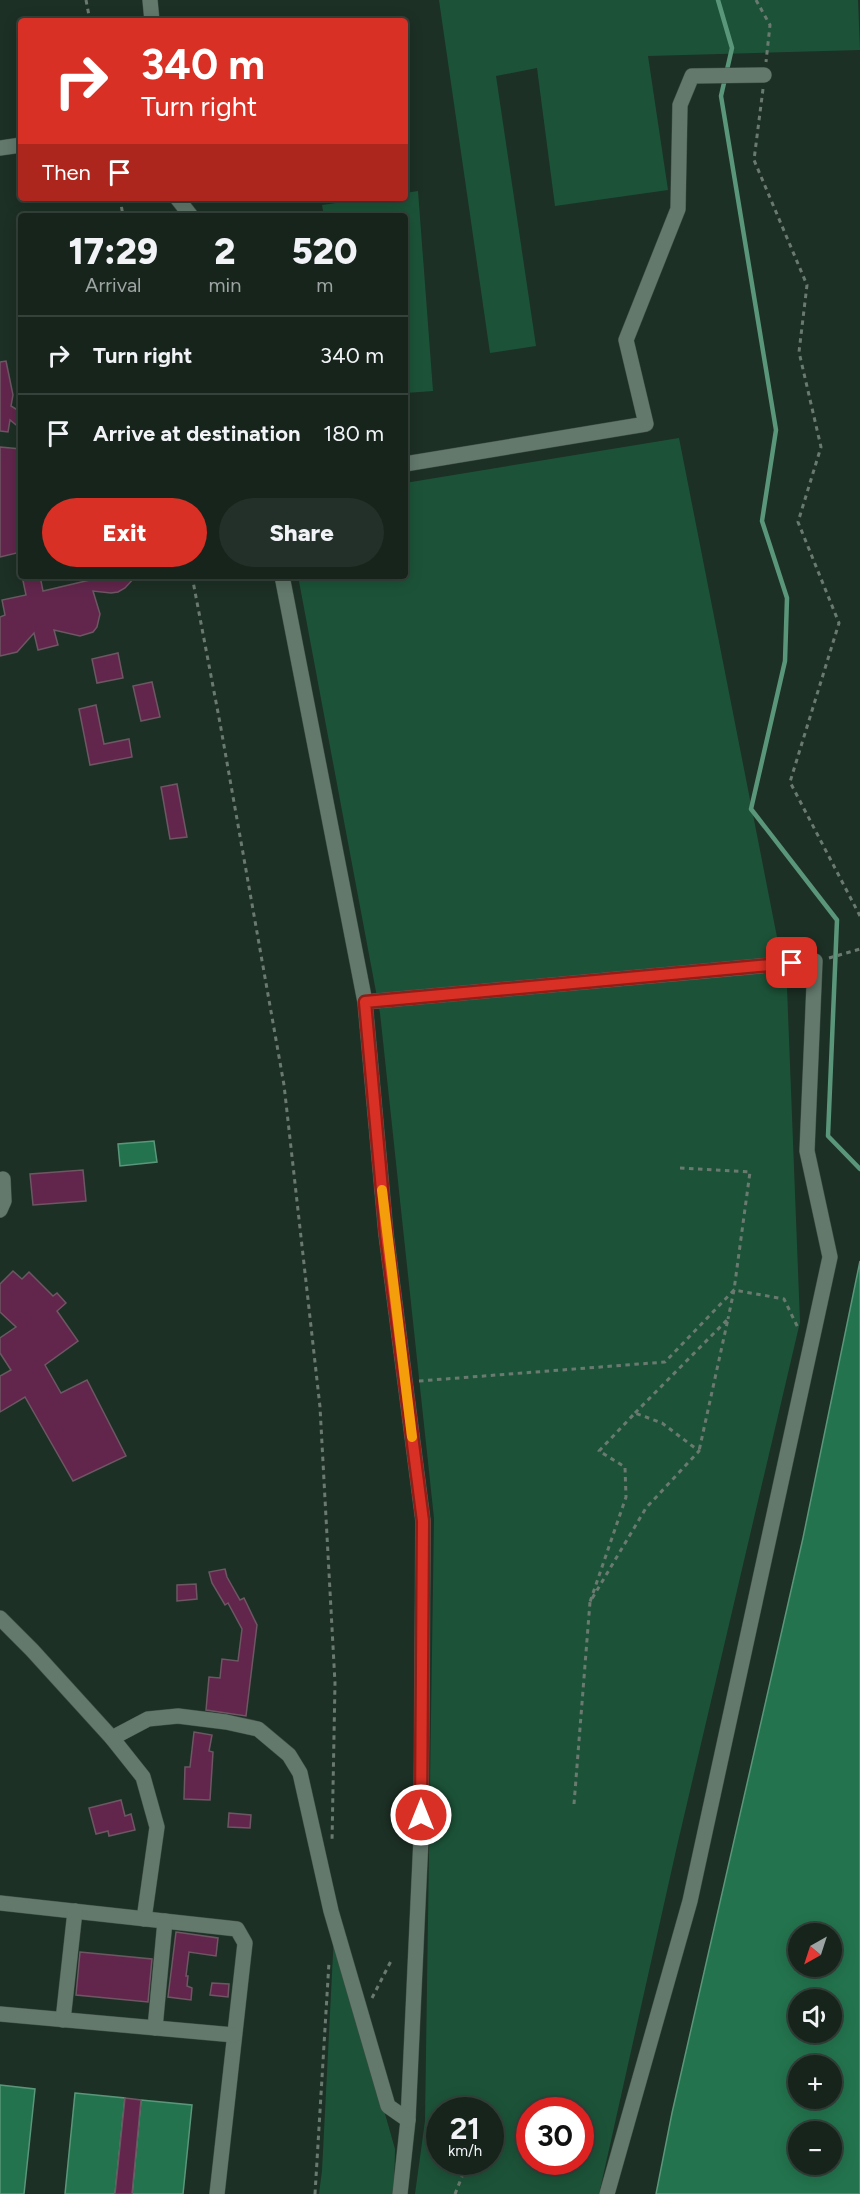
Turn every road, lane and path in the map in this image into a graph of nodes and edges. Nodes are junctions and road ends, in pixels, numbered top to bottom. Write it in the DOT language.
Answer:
graph roads {
  1 [pos="86,0"];
  2 [pos="150,0"];
  3 [pos="756,0"];
  4 [pos="89,18"];
  5 [pos="152,18"];
  6 [pos="764,75"];
  7 [pos="18,145"];
  8 [pos="0,148"];
  9 [pos="179,201"];
  10 [pos="189,213"];
  11 [pos="408,464"];
  12 [pos="193,579"];
  13 [pos="283,579"];
  14 [pos="860,916"];
  15 [pos="860,948"];
  16 [pos="815,961"];
  17 [pos="365,1002"];
  18 [pos="680,1168"];
  19 [pos="3,1179"];
  20 [pos="0,1210"];
  21 [pos="734,1290"];
  22 [pos="728,1319"];
  23 [pos="809,1349"];
  24 [pos="405,1382"];
  25 [pos="635,1413"];
  26 [pos="699,1451"];
  27 [pos="590,1602"];
  28 [pos="0,1618"];
  29 [pos="112,1738"];
  30 [pos="574,1804"];
  31 [pos="332,1851"];
  32 [pos="0,1903"];
  33 [pos="75,1911"];
  34 [pos="144,1919"];
  35 [pos="165,1921"];
  36 [pos="329,1957"];
  37 [pos="393,1959"];
  38 [pos="0,2014"];
  39 [pos="361,2018"];
  40 [pos="63,2020"];
  41 [pos="155,2028"];
  42 [pos="234,2036"];
  43 [pos="408,2120"];
  44 [pos="463,2175"];
  45 [pos="606,2192"];
  46 [pos="217,2194"];
  47 [pos="315,2194"];
  48 [pos="399,2194"];
  49 [pos="455,2194"];
  1 -- 4 [label="path"];
  2 -- 5 [label="street"];
  3 -- 6 [label="path"];
  6 -- 11 [label="street"];
  6 -- 14 [label="path"];
  7 -- 8 [label="street"];
  9 -- 10 [label="street"];
  12 -- 31 [label="path"];
  13 -- 17 [label="street"];
  15 -- 16 [label="path"];
  16 -- 17 [label="street"];
  16 -- 23 [label="street"];
  17 -- 24 [label="street"];
  18 -- 21 [label="path"];
  19 -- 20 [label="street"];
  21 -- 22 [label="path"];
  21 -- 23 [label="path"];
  21 -- 24 [label="path"];
  22 -- 25 [label="path"];
  22 -- 26 [label="path"];
  23 -- 45 [label="street"];
  24 -- 43 [label="street"];
  25 -- 26 [label="path"];
  25 -- 27 [label="path"];
  26 -- 27 [label="path"];
  27 -- 30 [label="path"];
  28 -- 29 [label="street"];
  29 -- 34 [label="street"];
  29 -- 39 [label="street"];
  32 -- 33 [label="street"];
  33 -- 34 [label="street"];
  33 -- 40 [label="street"];
  34 -- 35 [label="street"];
  35 -- 41 [label="street"];
  35 -- 42 [label="street"];
  36 -- 47 [label="path"];
  37 -- 39 [label="path"];
  38 -- 40 [label="street"];
  39 -- 43 [label="street"];
  40 -- 41 [label="street"];
  41 -- 42 [label="street"];
  42 -- 46 [label="street"];
  43 -- 48 [label="street"];
  44 -- 49 [label="path"];
}
